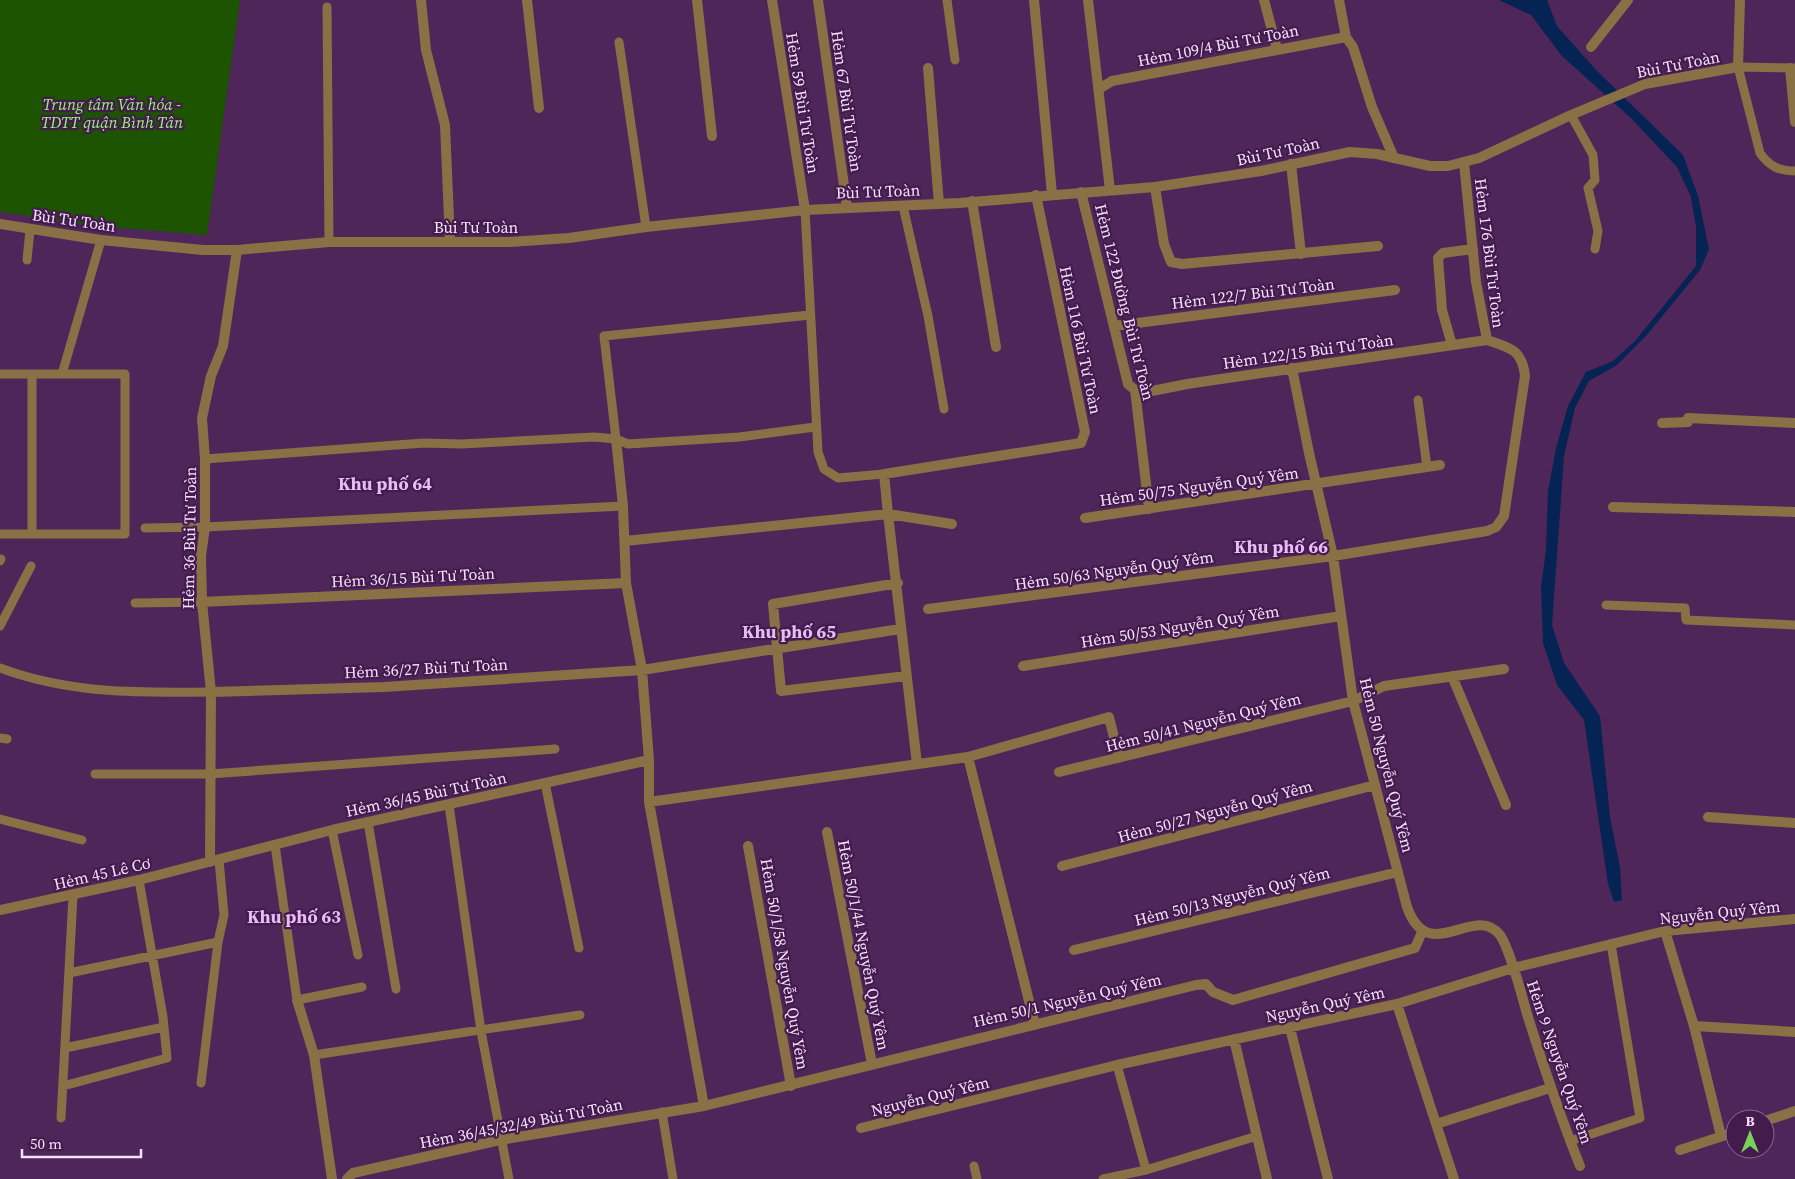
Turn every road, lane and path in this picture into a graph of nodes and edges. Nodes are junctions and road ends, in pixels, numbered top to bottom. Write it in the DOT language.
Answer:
graph roads {
  1 [pos="422,0"];
  2 [pos="527,0"];
  3 [pos="696,0"];
  4 [pos="772,0"];
  5 [pos="818,0"];
  6 [pos="947,0"];
  7 [pos="1034,0"];
  8 [pos="1088,0"];
  9 [pos="1264,0"];
  10 [pos="1339,0"];
  11 [pos="1628,0"];
  12 [pos="1740,0"];
  13 [pos="327,7"];
  14 [pos="1346,37"];
  15 [pos="619,42"];
  16 [pos="1591,47"];
  17 [pos="1277,49"];
  18 [pos="955,60"];
  19 [pos="1738,67"];
  20 [pos="928,68"];
  21 [pos="1792,68"];
  22 [pos="1099,89"];
  23 [pos="539,108"];
  24 [pos="1575,113"];
  25 [pos="1795,122"];
  26 [pos="712,136"];
  27 [pos="1394,158"];
  28 [pos="1464,163"];
  29 [pos="1291,164"];
  30 [pos="1795,171"];
  31 [pos="1155,187"];
  32 [pos="1110,190"];
  33 [pos="1081,192"];
  34 [pos="1052,194"];
  35 [pos="1036,195"];
  36 [pos="972,201"];
  37 [pos="939,204"];
  38 [pos="903,206"];
  39 [pos="847,207"];
  40 [pos="805,210"];
  41 [pos="0,224"];
  42 [pos="646,227"];
  43 [pos="30,230"];
  44 [pos="101,240"];
  45 [pos="329,242"];
  46 [pos="450,242"];
  47 [pos="1378,246"];
  48 [pos="1595,249"];
  49 [pos="237,250"];
  50 [pos="1472,250"];
  51 [pos="1301,254"];
  52 [pos="27,260"];
  53 [pos="1395,290"];
  54 [pos="810,314"];
  55 [pos="1114,326"];
  56 [pos="1487,340"];
  57 [pos="1452,345"];
  58 [pos="996,347"];
  59 [pos="1292,368"];
  60 [pos="0,374"];
  61 [pos="32,374"];
  62 [pos="62,374"];
  63 [pos="1135,390"];
  64 [pos="1418,400"];
  65 [pos="944,409"];
  66 [pos="1662,423"];
  67 [pos="1795,423"];
  68 [pos="815,427"];
  69 [pos="616,439"];
  70 [pos="205,459"];
  71 [pos="1440,465"];
  72 [pos="1427,467"];
  73 [pos="884,474"];
  74 [pos="1316,484"];
  75 [pos="623,506"];
  76 [pos="1613,507"];
  77 [pos="1149,509"];
  78 [pos="1795,512"];
  79 [pos="888,514"];
  80 [pos="1085,518"];
  81 [pos="952,524"];
  82 [pos="204,527"];
  83 [pos="145,528"];
  84 [pos="0,534"];
  85 [pos="32,534"];
  86 [pos="625,541"];
  87 [pos="1334,556"];
  88 [pos="31,566"];
  89 [pos="626,583"];
  90 [pos="898,583"];
  91 [pos="202,602"];
  92 [pos="135,603"];
  93 [pos="1606,605"];
  94 [pos="928,609"];
  95 [pos="1341,616"];
  96 [pos="1795,625"];
  97 [pos="0,626"];
  98 [pos="900,629"];
  99 [pos="776,648"];
  100 [pos="1023,666"];
  101 [pos="0,668"];
  102 [pos="1504,669"];
  103 [pos="642,670"];
  104 [pos="906,676"];
  105 [pos="1452,676"];
  106 [pos="211,692"];
  107 [pos="1353,701"];
  108 [pos="555,749"];
  109 [pos="968,757"];
  110 [pos="1119,758"];
  111 [pos="649,760"];
  112 [pos="917,764"];
  113 [pos="1059,772"];
  114 [pos="95,774"];
  115 [pos="210,774"];
  116 [pos="545,783"];
  117 [pos="1375,785"];
  118 [pos="649,802"];
  119 [pos="449,805"];
  120 [pos="1506,805"];
  121 [pos="1708,817"];
  122 [pos="0,819"];
  123 [pos="368,822"];
  124 [pos="1795,823"];
  125 [pos="332,830"];
  126 [pos="827,832"];
  127 [pos="82,840"];
  128 [pos="275,845"];
  129 [pos="748,846"];
  130 [pos="215,861"];
  131 [pos="1062,866"];
  132 [pos="1398,872"];
  133 [pos="139,880"];
  134 [pos="74,896"];
  135 [pos="0,910"];
  136 [pos="1795,919"];
  137 [pos="1665,931"];
  138 [pos="1422,932"];
  139 [pos="218,942"];
  140 [pos="1611,944"];
  141 [pos="578,948"];
  142 [pos="1074,950"];
  143 [pos="358,955"];
  144 [pos="152,956"];
  145 [pos="1513,968"];
  146 [pos="69,974"];
  147 [pos="362,987"];
  148 [pos="396,989"];
  149 [pos="298,1000"];
  150 [pos="1397,1004"];
  151 [pos="580,1015"];
  152 [pos="1035,1025"];
  153 [pos="1694,1026"];
  154 [pos="164,1027"];
  155 [pos="1290,1028"];
  156 [pos="481,1031"];
  157 [pos="1795,1032"];
  158 [pos="1234,1039"];
  159 [pos="65,1048"];
  160 [pos="314,1055"];
  161 [pos="872,1064"];
  162 [pos="1117,1064"];
  163 [pos="201,1083"];
  164 [pos="63,1086"];
  165 [pos="791,1086"];
  166 [pos="1550,1088"];
  167 [pos="704,1106"];
  168 [pos="1795,1111"];
  169 [pos="662,1112"];
  170 [pos="61,1118"];
  171 [pos="1775,1118"];
  172 [pos="1436,1124"];
  173 [pos="861,1128"];
  174 [pos="1725,1135"];
  175 [pos="1257,1136"];
  176 [pos="1721,1136"];
  177 [pos="500,1140"];
  178 [pos="1570,1141"];
  179 [pos="1680,1150"];
  180 [pos="974,1166"];
  181 [pos="1580,1166"];
  182 [pos="1146,1170"];
  183 [pos="332,1179"];
  184 [pos="347,1179"];
  185 [pos="509,1179"];
  186 [pos="673,1179"];
  187 [pos="977,1179"];
  188 [pos="1103,1179"];
  189 [pos="1267,1179"];
  190 [pos="1328,1179"];
  191 [pos="1454,1179"];
  1 -- 46 [label="street"];
  2 -- 23 [label="street"];
  3 -- 26 [label="street"];
  4 -- 40 [label="street, Hẻm 59 Bùi Tư Toàn"];
  5 -- 39 [label="street, Hẻm 67 Bùi Tư Toàn"];
  6 -- 18 [label="lane"];
  7 -- 34 [label="street"];
  8 -- 22 [label="street"];
  9 -- 17 [label="street"];
  10 -- 14 [label="street"];
  11 -- 16 [label="street"];
  12 -- 19 [label="street"];
  13 -- 45 [label="lane"];
  14 -- 17 [label="street, Hẻm 109/4 Bùi Tư Toàn"];
  14 -- 27 [label="street"];
  15 -- 42 [label="lane"];
  17 -- 22 [label="street, Hẻm 109/4 Bùi Tư Toàn"];
  19 -- 21 [label="lane"];
  19 -- 24 [label="street, Bùi Tư Toàn"];
  19 -- 30 [label="lane"];
  20 -- 37 [label="street"];
  21 -- 25 [label="street"];
  22 -- 32 [label="street"];
  24 -- 28 [label="street, Bùi Tư Toàn"];
  24 -- 48 [label="lane"];
  27 -- 28 [label="street, Bùi Tư Toàn"];
  27 -- 29 [label="street, Bùi Tư Toàn"];
  28 -- 50 [label="street, Hẻm 176 Bùi Tư Toàn"];
  29 -- 31 [label="street, Bùi Tư Toàn"];
  29 -- 51 [label="street"];
  31 -- 32 [label="street, Bùi Tư Toàn"];
  31 -- 51 [label="street"];
  32 -- 33 [label="street, Bùi Tư Toàn"];
  33 -- 34 [label="street, Bùi Tư Toàn"];
  33 -- 55 [label="street, Hẻm 122 Đường Bùi Tư Toàn"];
  34 -- 35 [label="street, Bùi Tư Toàn"];
  35 -- 36 [label="street, Bùi Tư Toàn"];
  35 -- 73 [label="street, Hẻm 116 Bùi Tư Toàn"];
  36 -- 37 [label="street, Bùi Tư Toàn"];
  36 -- 58 [label="street"];
  37 -- 38 [label="street, Bùi Tư Toàn"];
  38 -- 39 [label="street, Bùi Tư Toàn"];
  38 -- 65 [label="lane"];
  39 -- 40 [label="street, Bùi Tư Toàn"];
  40 -- 42 [label="street, Bùi Tư Toàn"];
  40 -- 54 [label="lane"];
  41 -- 43 [label="street, Bùi Tư Toàn"];
  42 -- 46 [label="street, Bùi Tư Toàn"];
  43 -- 44 [label="street, Bùi Tư Toàn"];
  43 -- 52 [label="lane"];
  44 -- 49 [label="street, Bùi Tư Toàn"];
  44 -- 62 [label="lane"];
  45 -- 46 [label="street, Bùi Tư Toàn"];
  45 -- 49 [label="street, Bùi Tư Toàn"];
  47 -- 51 [label="street"];
  49 -- 70 [label="street, Hẻm 36 Bùi Tư Toàn"];
  50 -- 56 [label="street, Hẻm 176 Bùi Tư Toàn"];
  50 -- 57 [label="street"];
  53 -- 55 [label="street, Hẻm 122/7 Bùi Tư Toàn"];
  54 -- 68 [label="lane"];
  54 -- 69 [label="lane"];
  55 -- 63 [label="street, Hẻm 122 Đường Bùi Tư Toàn"];
  56 -- 57 [label="street, Hẻm 122/15 Bùi Tư Toàn"];
  56 -- 87 [label="street, Hẻm 176 Bùi Tư Toàn"];
  57 -- 59 [label="street, Hẻm 122/15 Bùi Tư Toàn"];
  59 -- 63 [label="street, Hẻm 122/15 Bùi Tư Toàn"];
  59 -- 74 [label="street, Hẻm 50 Nguyễn Quý Yêm"];
  60 -- 61 [label="lane"];
  61 -- 62 [label="lane"];
  61 -- 85 [label="lane"];
  62 -- 85 [label="lane"];
  63 -- 77 [label="street, Hẻm 122 Đường Bùi Tư Toàn"];
  64 -- 72 [label="lane"];
  66 -- 67 [label="street"];
  68 -- 69 [label="lane"];
  68 -- 73 [label="lane"];
  69 -- 70 [label="lane"];
  69 -- 75 [label="street"];
  70 -- 82 [label="street, Hẻm 36 Bùi Tư Toàn"];
  71 -- 72 [label="street, Hẻm 50/75 Nguyễn Quý Yêm"];
  72 -- 74 [label="street, Hẻm 50/75 Nguyễn Quý Yêm"];
  73 -- 79 [label="street"];
  74 -- 77 [label="street, Hẻm 50/75 Nguyễn Quý Yêm"];
  74 -- 87 [label="street, Hẻm 50 Nguyễn Quý Yêm"];
  75 -- 82 [label="lane"];
  75 -- 86 [label="street"];
  76 -- 78 [label="street"];
  77 -- 80 [label="street, Hẻm 50/75 Nguyễn Quý Yêm"];
  79 -- 81 [label="street"];
  79 -- 86 [label="street"];
  79 -- 90 [label="street"];
  82 -- 83 [label="lane"];
  82 -- 91 [label="street, Hẻm 36 Bùi Tư Toàn"];
  84 -- 85 [label="lane"];
  86 -- 89 [label="street"];
  87 -- 94 [label="street, Hẻm 50/63 Nguyễn Quý Yêm"];
  87 -- 95 [label="street, Hẻm 50 Nguyễn Quý Yêm"];
  88 -- 97 [label="lane"];
  89 -- 91 [label="street, Hẻm 36/15 Bùi Tư Toàn"];
  89 -- 103 [label="street"];
  90 -- 98 [label="street"];
  90 -- 99 [label="street"];
  91 -- 92 [label="lane"];
  91 -- 106 [label="street, Hẻm 36 Bùi Tư Toàn"];
  93 -- 96 [label="lane"];
  95 -- 100 [label="street, Hẻm 50/53 Nguyễn Quý Yêm"];
  95 -- 107 [label="street, Hẻm 50 Nguyễn Quý Yêm"];
  98 -- 99 [label="street, Hẻm 36/27 Bùi Tư Toàn"];
  98 -- 104 [label="street"];
  99 -- 103 [label="street, Hẻm 36/27 Bùi Tư Toàn"];
  99 -- 104 [label="street"];
  101 -- 106 [label="lane"];
  102 -- 105 [label="street, Hẻm 50/41 Nguyễn Quý Yêm"];
  103 -- 106 [label="street, Hẻm 36/27 Bùi Tư Toàn"];
  103 -- 111 [label="street"];
  104 -- 112 [label="street"];
  105 -- 107 [label="street, Hẻm 50/41 Nguyễn Quý Yêm"];
  105 -- 120 [label="street"];
  106 -- 115 [label="street, Hẻm 36 Bùi Tư Toàn"];
  107 -- 110 [label="street, Hẻm 50/41 Nguyễn Quý Yêm"];
  107 -- 117 [label="street, Hẻm 50 Nguyễn Quý Yêm"];
  108 -- 115 [label="lane"];
  109 -- 110 [label="street"];
  109 -- 112 [label="street"];
  109 -- 152 [label="street"];
  110 -- 113 [label="street, Hẻm 50/41 Nguyễn Quý Yêm"];
  111 -- 116 [label="street, Hẻm 36/45 Bùi Tư Toàn"];
  111 -- 118 [label="street"];
  112 -- 118 [label="street"];
  114 -- 115 [label="lane"];
  115 -- 130 [label="street, Hẻm 36 Bùi Tư Toàn"];
  116 -- 119 [label="street, Hẻm 36/45 Bùi Tư Toàn"];
  116 -- 141 [label="lane"];
  117 -- 131 [label="street, Hẻm 50/27 Nguyễn Quý Yêm"];
  117 -- 132 [label="street, Hẻm 50 Nguyễn Quý Yêm"];
  118 -- 167 [label="street"];
  119 -- 123 [label="street, Hẻm 36/45 Bùi Tư Toàn"];
  119 -- 156 [label="lane"];
  121 -- 124 [label="street"];
  122 -- 127 [label="lane"];
  123 -- 125 [label="street, Hẻm 36/45 Bùi Tư Toàn"];
  123 -- 148 [label="lane"];
  125 -- 128 [label="street, Hẻm 36/45 Bùi Tư Toàn"];
  125 -- 143 [label="lane"];
  126 -- 161 [label="street, Hẻm 50/1/44 Nguyễn Quý Yêm"];
  128 -- 130 [label="street, Hẻm 36/45 Bùi Tư Toàn"];
  128 -- 149 [label="lane"];
  129 -- 165 [label="street, Hẻm 50/1/58 Nguyễn Quý Yêm"];
  130 -- 133 [label="street, Hẻm 45 Lê Cơ"];
  130 -- 139 [label="lane"];
  132 -- 138 [label="street, Hẻm 50 Nguyễn Quý Yêm"];
  132 -- 142 [label="street, Hẻm 50/13 Nguyễn Quý Yêm"];
  133 -- 134 [label="street, Hẻm 45 Lê Cơ"];
  133 -- 144 [label="lane"];
  134 -- 135 [label="street, Hẻm 45 Lê Cơ"];
  134 -- 146 [label="lane"];
  136 -- 137 [label="street, Nguyễn Quý Yêm"];
  137 -- 140 [label="street, Nguyễn Quý Yêm"];
  137 -- 153 [label="street"];
  138 -- 145 [label="street"];
  138 -- 152 [label="street, Hẻm 50/1 Nguyễn Quý Yêm"];
  139 -- 144 [label="lane"];
  139 -- 163 [label="lane"];
  140 -- 145 [label="street, Nguyễn Quý Yêm"];
  140 -- 178 [label="lane"];
  144 -- 146 [label="lane"];
  144 -- 154 [label="lane"];
  145 -- 150 [label="street, Nguyễn Quý Yêm"];
  145 -- 166 [label="street, Hẻm 9 Nguyễn Quý Yêm"];
  146 -- 159 [label="lane"];
  147 -- 149 [label="lane"];
  149 -- 160 [label="street"];
  150 -- 155 [label="street, Nguyễn Quý Yêm"];
  150 -- 172 [label="street"];
  151 -- 156 [label="lane"];
  152 -- 161 [label="street, Hẻm 50/1 Nguyễn Quý Yêm"];
  153 -- 157 [label="street"];
  153 -- 176 [label="street"];
  154 -- 159 [label="lane"];
  154 -- 164 [label="lane"];
  155 -- 158 [label="street, Nguyễn Quý Yêm"];
  155 -- 190 [label="street"];
  156 -- 160 [label="lane"];
  156 -- 177 [label="lane"];
  158 -- 162 [label="street, Nguyễn Quý Yêm"];
  158 -- 175 [label="street"];
  159 -- 164 [label="lane"];
  160 -- 183 [label="street"];
  161 -- 165 [label="street, Hẻm 50/1 Nguyễn Quý Yêm"];
  162 -- 173 [label="street, Nguyễn Quý Yêm"];
  162 -- 182 [label="lane"];
  164 -- 170 [label="lane"];
  165 -- 167 [label="street, Hẻm 50/1 Nguyễn Quý Yêm"];
  166 -- 172 [label="street"];
  166 -- 178 [label="street, Hẻm 9 Nguyễn Quý Yêm"];
  167 -- 169 [label="street, Hẻm 36/45/32/49 Bùi Tư Toàn"];
  168 -- 171 [label="street"];
  169 -- 177 [label="street, Hẻm 36/45/32/49 Bùi Tư Toàn"];
  169 -- 186 [label="lane"];
  172 -- 191 [label="street"];
  174 -- 176 [label="street"];
  175 -- 182 [label="lane"];
  175 -- 189 [label="street"];
  176 -- 179 [label="street"];
  177 -- 184 [label="street, Hẻm 36/45/32/49 Bùi Tư Toàn"];
  177 -- 185 [label="lane"];
  178 -- 181 [label="street, Hẻm 9 Nguyễn Quý Yêm"];
  180 -- 187 [label="lane"];
  182 -- 188 [label="lane"];
}
